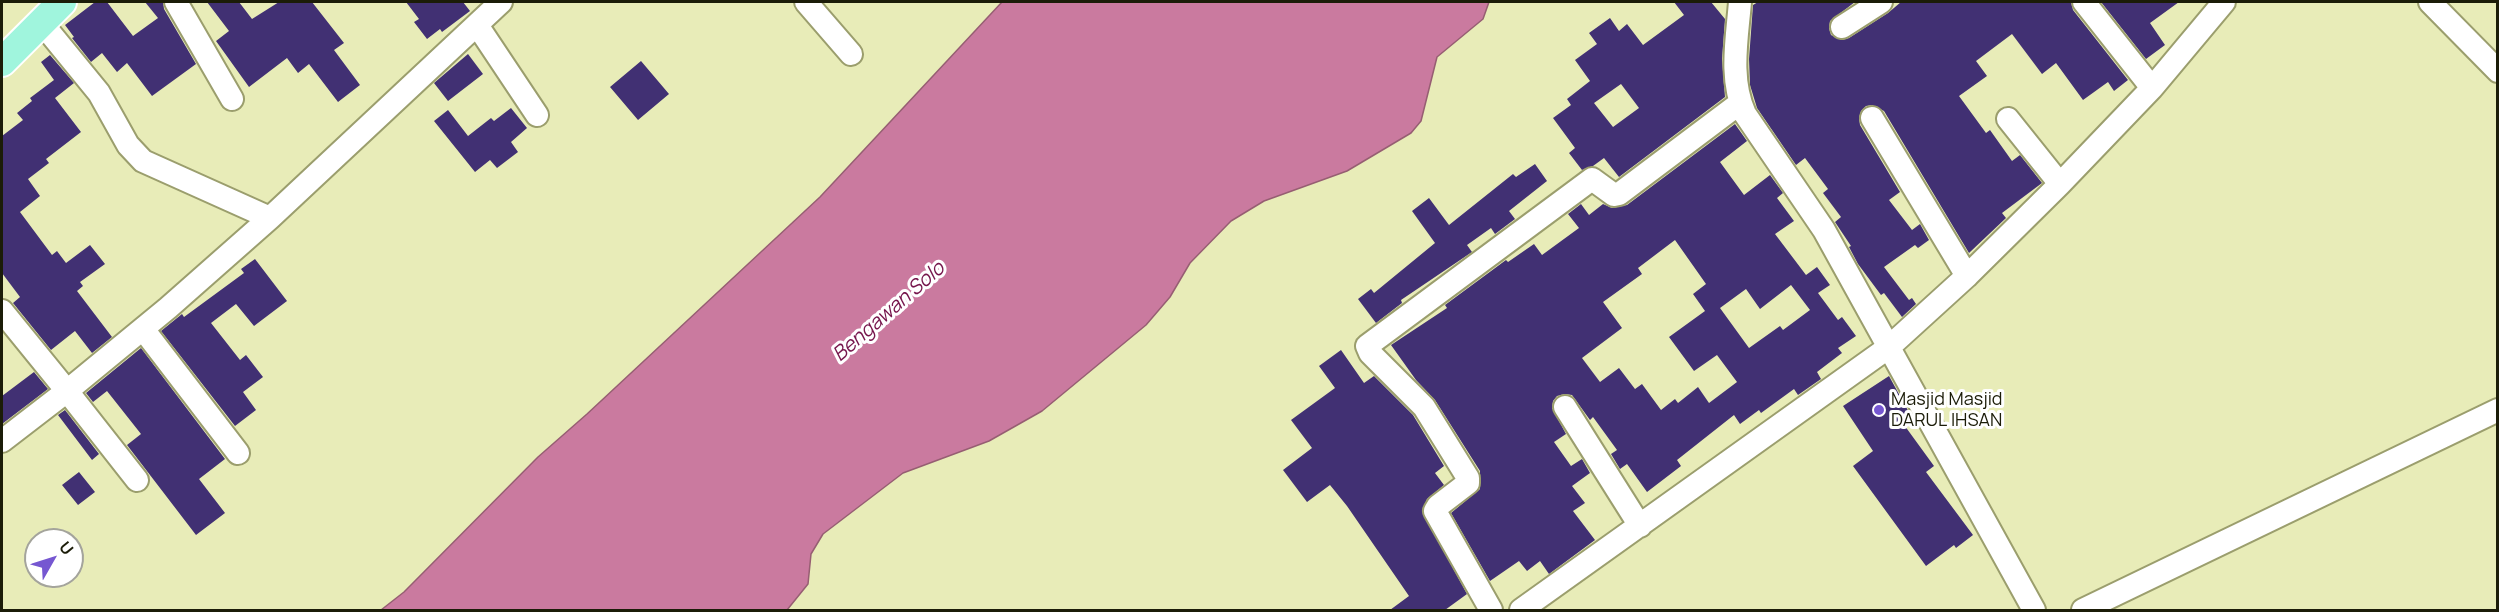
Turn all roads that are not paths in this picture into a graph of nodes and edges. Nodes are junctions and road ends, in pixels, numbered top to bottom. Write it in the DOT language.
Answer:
graph roads {
  1 [pos="62,2"];
  2 [pos="176,2"];
  3 [pos="806,2"];
  4 [pos="1740,2"];
  5 [pos="1881,2"];
  6 [pos="2084,2"];
  7 [pos="2430,2"];
  8 [pos="498,3"];
  9 [pos="2222,3"];
  10 [pos="41,22"];
  11 [pos="477,25"];
  12 [pos="1842,27"];
  13 [pos="850,54"];
  14 [pos="2,62"];
  15 [pos="2498,70"];
  16 [pos="2152,88"];
  17 [pos="232,99"];
  18 [pos="1740,103"];
  19 [pos="537,115"];
  20 [pos="1872,118"];
  21 [pos="2008,119"];
  22 [pos="2060,184"];
  23 [pos="270,218"];
  24 [pos="1967,276"];
  25 [pos="2,310"];
  26 [pos="143,329"];
  27 [pos="1889,346"];
  28 [pos="67,391"];
  29 [pos="1565,407"];
  30 [pos="2498,410"];
  31 [pos="2,441"];
  32 [pos="238,453"];
  33 [pos="137,480"];
  34 [pos="1640,526"];
  35 [pos="1491,610"];
  36 [pos="1521,610"];
  37 [pos="2034,610"];
  38 [pos="2083,610"];
  1 -- 10 [label="main road"];
  2 -- 17 [label="street"];
  3 -- 13 [label="street"];
  4 -- 18 [label="street"];
  5 -- 12 [label="street"];
  6 -- 16 [label="street"];
  7 -- 15 [label="street"];
  8 -- 11 [label="street"];
  9 -- 16 [label="street"];
  10 -- 14 [label="main road"];
  10 -- 23 [label="street"];
  11 -- 19 [label="street"];
  11 -- 23 [label="street"];
  16 -- 22 [label="street"];
  18 -- 27 [label="street"];
  18 -- 35 [label="street"];
  20 -- 24 [label="street"];
  21 -- 22 [label="street"];
  22 -- 24 [label="street"];
  23 -- 26 [label="street"];
  24 -- 27 [label="street"];
  25 -- 28 [label="street"];
  26 -- 28 [label="street"];
  26 -- 32 [label="street"];
  27 -- 34 [label="street"];
  27 -- 37 [label="street"];
  28 -- 31 [label="street"];
  28 -- 33 [label="street"];
  29 -- 34 [label="street"];
  30 -- 38 [label="street"];
  34 -- 36 [label="street"];
}
